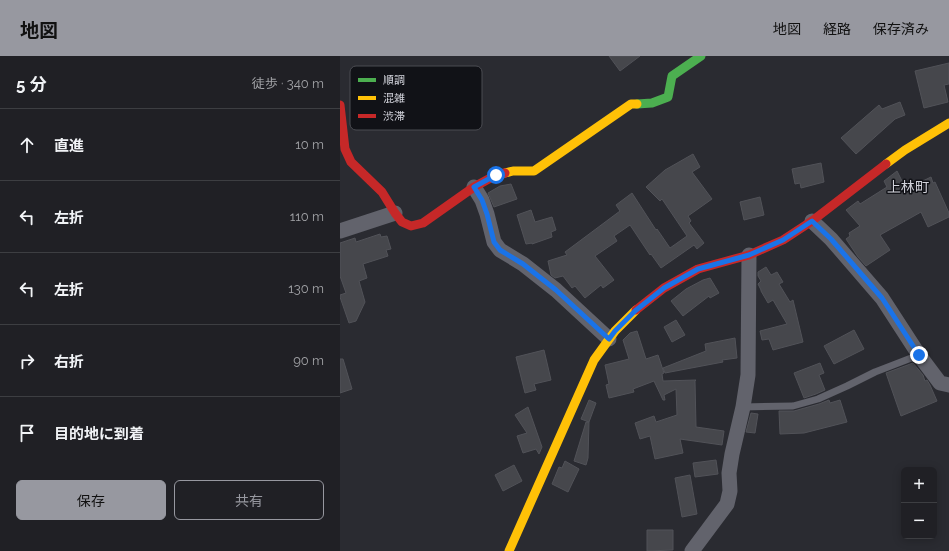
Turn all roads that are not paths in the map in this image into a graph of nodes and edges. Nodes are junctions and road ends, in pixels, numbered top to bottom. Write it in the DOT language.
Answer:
graph roads {
  1 [pos="701,56"];
  2 [pos="340,105"];
  3 [pos="949,123"];
  4 [pos="474,187"];
  5 [pos="395,213"];
  6 [pos="812,221"];
  7 [pos="340,231"];
  8 [pos="749,255"];
  9 [pos="609,339"];
  10 [pos="919,355"];
  11 [pos="949,385"];
  12 [pos="743,407"];
  13 [pos="693,550"];
  14 [pos="509,551"];
  1 -- 4 [label="street"];
  2 -- 5 [label="street"];
  3 -- 6 [label="street"];
  4 -- 5 [label="street"];
  4 -- 9 [label="street"];
  5 -- 7 [label="street"];
  6 -- 8 [label="street"];
  6 -- 10 [label="street"];
  8 -- 9 [label="street"];
  8 -- 12 [label="street"];
  9 -- 14 [label="street"];
  10 -- 11 [label="street"];
  10 -- 12 [label="lane"];
  12 -- 13 [label="street"];
}
